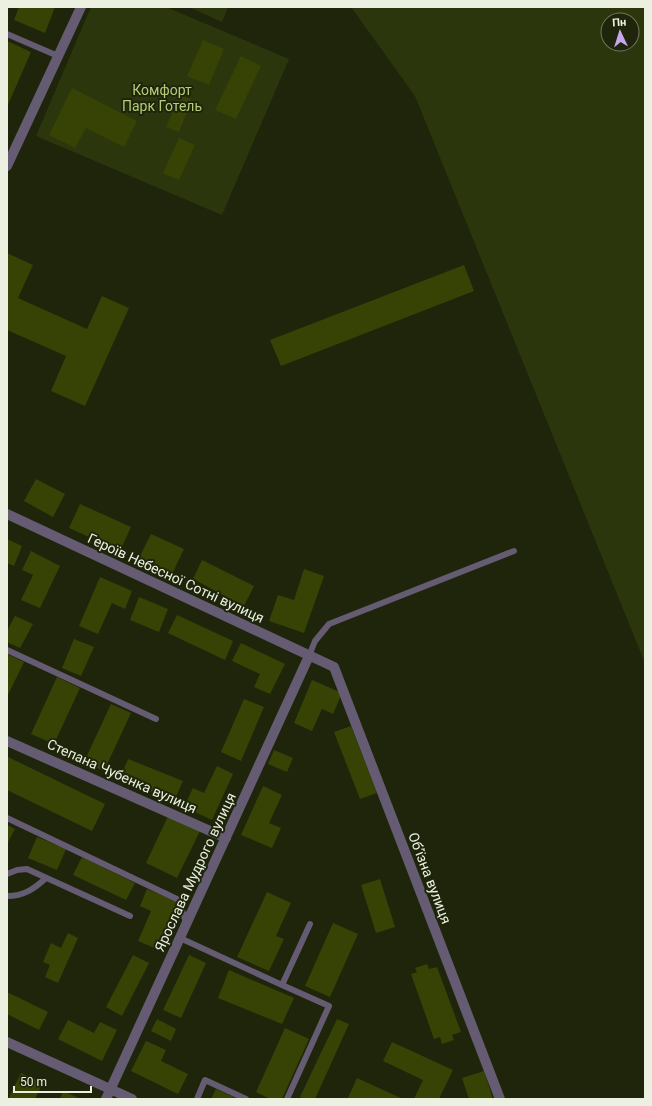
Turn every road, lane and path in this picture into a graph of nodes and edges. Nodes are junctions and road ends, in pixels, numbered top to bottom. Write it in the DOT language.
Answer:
graph roads {
  1 [pos="81,7"];
  2 [pos="7,34"];
  3 [pos="58,56"];
  4 [pos="7,166"];
  5 [pos="7,514"];
  6 [pos="514,551"];
  7 [pos="7,650"];
  8 [pos="309,656"];
  9 [pos="334,667"];
  10 [pos="156,719"];
  11 [pos="7,741"];
  12 [pos="7,818"];
  13 [pos="226,838"];
  14 [pos="7,874"];
  15 [pos="46,878"];
  16 [pos="7,896"];
  17 [pos="130,916"];
  18 [pos="186,924"];
  19 [pos="310,924"];
  20 [pos="180,938"];
  21 [pos="282,985"];
  22 [pos="7,1042"];
  23 [pos="109,1094"];
  24 [pos="132,1099"];
  25 [pos="197,1099"];
  26 [pos="246,1099"];
  27 [pos="287,1099"];
  28 [pos="500,1099"];
  1 -- 3 [label="street"];
  2 -- 3 [label="lane"];
  3 -- 4 [label="street"];
  5 -- 8 [label="street, Героїв Небесної Сотні вулиця"];
  6 -- 8 [label="lane"];
  7 -- 10 [label="lane"];
  8 -- 9 [label="street, Героїв Небесної Сотні вулиця"];
  8 -- 13 [label="street, Ярослава Мудрого вулиця"];
  9 -- 28 [label="street, Об’їзна вулиця"];
  11 -- 13 [label="street, Степана Чубенка вулиця"];
  12 -- 18 [label="lane"];
  13 -- 18 [label="street, Ярослава Мудрого вулиця"];
  14 -- 15 [label="lane"];
  15 -- 16 [label="lane"];
  15 -- 17 [label="lane"];
  18 -- 20 [label="street, Ярослава Мудрого вулиця"];
  19 -- 21 [label="lane"];
  20 -- 21 [label="lane"];
  20 -- 23 [label="street, Ярослава Мудрого вулиця"];
  21 -- 27 [label="lane"];
  22 -- 23 [label="street"];
  23 -- 24 [label="street"];
  25 -- 26 [label="lane"];
}
